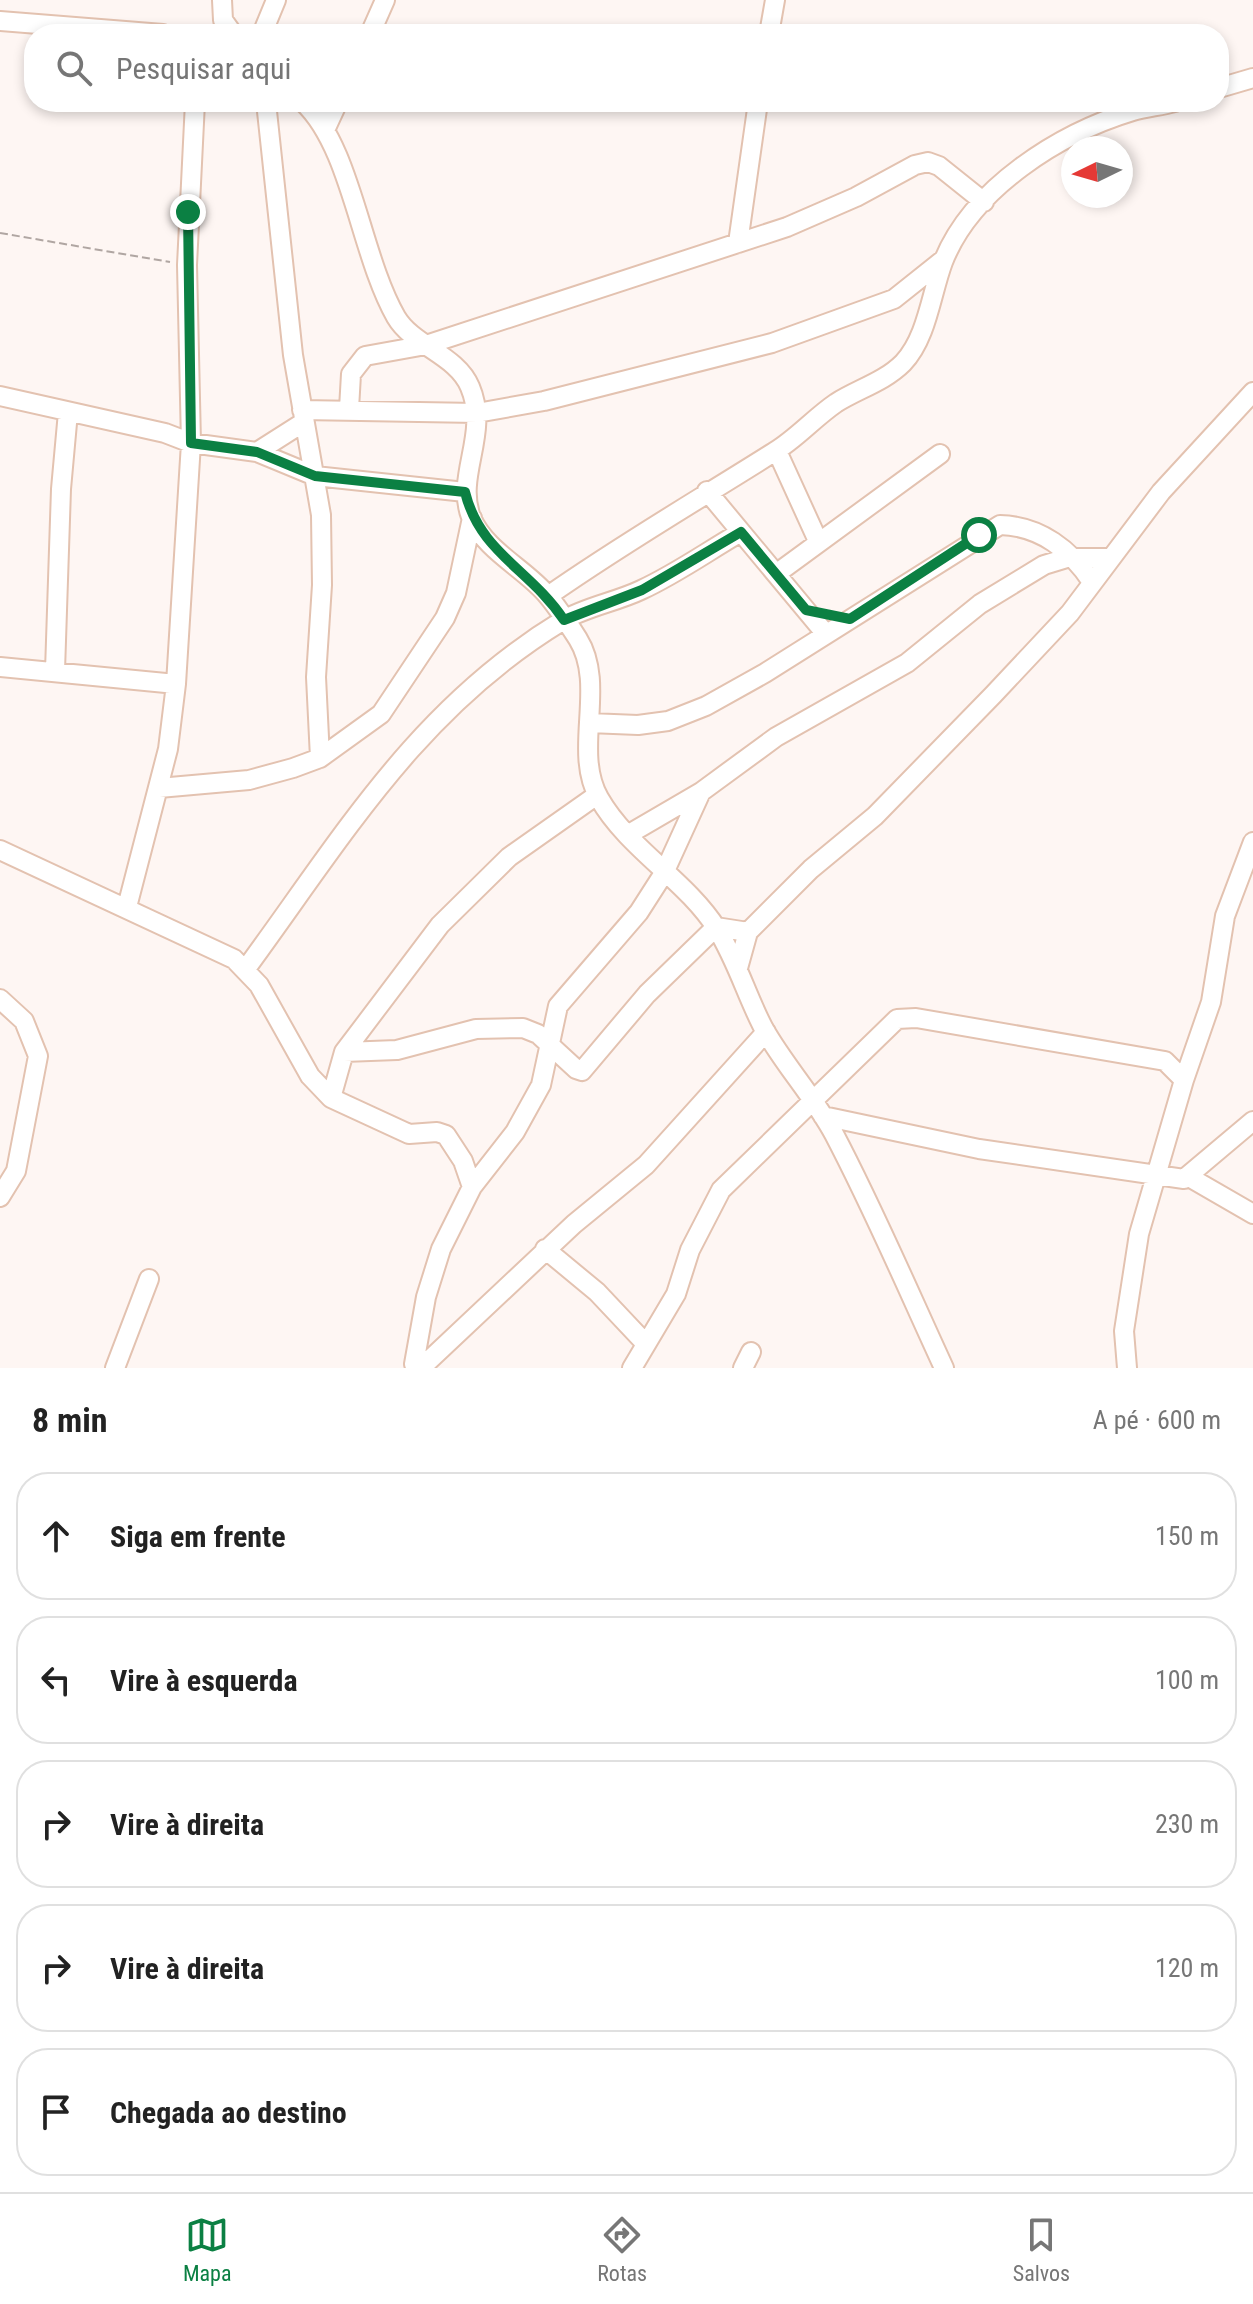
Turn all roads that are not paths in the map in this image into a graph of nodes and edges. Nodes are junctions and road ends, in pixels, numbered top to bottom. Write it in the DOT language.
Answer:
graph roads {
  1 [pos="222,0"];
  2 [pos="276,0"];
  3 [pos="385,0"];
  4 [pos="775,0"];
  5 [pos="0,21"];
  6 [pos="38,24"];
  7 [pos="223,24"];
  8 [pos="266,24"];
  9 [pos="374,24"];
  10 [pos="771,24"];
  11 [pos="1253,78"];
  12 [pos="1229,85"];
  13 [pos="195,112"];
  14 [pos="267,112"];
  15 [pos="312,112"];
  16 [pos="333,112"];
  17 [pos="757,112"];
  18 [pos="1132,112"];
  19 [pos="326,128"];
  20 [pos="984,202"];
  21 [pos="738,243"];
  22 [pos="945,258"];
  23 [pos="426,345"];
  24 [pos="1253,392"];
  25 [pos="0,396"];
  26 [pos="349,409"];
  27 [pos="68,412"];
  28 [pos="477,413"];
  29 [pos="189,415"];
  30 [pos="303,416"];
  31 [pos="165,433"];
  32 [pos="191,443"];
  33 [pos="777,451"];
  34 [pos="257,452"];
  35 [pos="940,454"];
  36 [pos="315,476"];
  37 [pos="707,491"];
  38 [pos="465,492"];
  39 [pos="472,518"];
  40 [pos="741,532"];
  41 [pos="818,541"];
  42 [pos="1076,558"];
  43 [pos="1111,558"];
  44 [pos="776,574"];
  45 [pos="1092,582"];
  46 [pos="548,596"];
  47 [pos="806,610"];
  48 [pos="850,619"];
  49 [pos="564,620"];
  50 [pos="825,633"];
  51 [pos="0,667"];
  52 [pos="55,671"];
  53 [pos="176,684"];
  54 [pos="589,723"];
  55 [pos="320,758"];
  56 [pos="159,788"];
  57 [pos="701,792"];
  58 [pos="597,795"];
  59 [pos="629,834"];
  60 [pos="1253,842"];
  61 [pos="0,850"];
  62 [pos="664,873"];
  63 [pos="127,907"];
  64 [pos="716,927"];
  65 [pos="748,932"];
  66 [pos="738,968"];
  67 [pos="245,970"];
  68 [pos="0,999"];
  69 [pos="766,1032"];
  70 [pos="1197,1044"];
  71 [pos="551,1045"];
  72 [pos="342,1057"];
  73 [pos="1165,1061"];
  74 [pos="310,1076"];
  75 [pos="1184,1080"];
  76 [pos="331,1098"];
  77 [pos="813,1098"];
  78 [pos="823,1116"];
  79 [pos="1253,1121"];
  80 [pos="463,1161"];
  81 [pos="486,1168"];
  82 [pos="1157,1177"];
  83 [pos="1186,1178"];
  84 [pos="472,1187"];
  85 [pos="0,1197"];
  86 [pos="1151,1201"];
  87 [pos="1253,1214"];
  88 [pos="545,1249"];
  89 [pos="149,1279"];
  90 [pos="646,1344"];
  91 [pos="418,1367"];
  92 [pos="115,1368"];
  93 [pos="632,1368"];
  94 [pos="944,1368"];
  95 [pos="1127,1368"];
  1 -- 7 [label="street"];
  2 -- 8 [label="street"];
  3 -- 9 [label="street"];
  4 -- 10 [label="street"];
  5 -- 6 [label="street"];
  11 -- 12 [label="street"];
  13 -- 29 [label="street"];
  14 -- 30 [label="street"];
  15 -- 19 [label="street"];
  16 -- 19 [label="street"];
  17 -- 21 [label="street"];
  18 -- 20 [label="street"];
  19 -- 23 [label="street"];
  20 -- 21 [label="street"];
  20 -- 22 [label="street"];
  21 -- 23 [label="street"];
  22 -- 28 [label="street"];
  22 -- 33 [label="street"];
  23 -- 26 [label="street"];
  23 -- 28 [label="street"];
  24 -- 43 [label="street"];
  25 -- 27 [label="street"];
  26 -- 28 [label="street"];
  26 -- 30 [label="street"];
  27 -- 31 [label="street"];
  27 -- 52 [label="street"];
  28 -- 38 [label="street"];
  29 -- 31 [label="street"];
  29 -- 32 [label="street"];
  30 -- 34 [label="street"];
  30 -- 36 [label="street"];
  31 -- 32 [label="street"];
  32 -- 34 [label="street"];
  32 -- 53 [label="street"];
  33 -- 37 [label="street"];
  33 -- 41 [label="street"];
  34 -- 36 [label="street"];
  35 -- 41 [label="street"];
  36 -- 38 [label="street"];
  36 -- 55 [label="street"];
  37 -- 40 [label="street"];
  37 -- 46 [label="street"];
  38 -- 39 [label="street"];
  39 -- 46 [label="street"];
  39 -- 55 [label="street"];
  40 -- 44 [label="street"];
  40 -- 49 [label="street"];
  41 -- 44 [label="street"];
  42 -- 43 [label="street"];
  42 -- 45 [label="street"];
  42 -- 48 [label="street"];
  42 -- 57 [label="street"];
  43 -- 45 [label="street"];
  44 -- 47 [label="street"];
  45 -- 65 [label="street"];
  46 -- 49 [label="street"];
  47 -- 48 [label="street"];
  47 -- 50 [label="street"];
  48 -- 50 [label="street"];
  49 -- 54 [label="street"];
  49 -- 67 [label="street"];
  50 -- 54 [label="street"];
  51 -- 52 [label="street"];
  52 -- 53 [label="street"];
  53 -- 56 [label="street"];
  54 -- 58 [label="street"];
  55 -- 56 [label="street"];
  56 -- 63 [label="street"];
  57 -- 59 [label="street"];
  57 -- 62 [label="street"];
  58 -- 59 [label="street"];
  58 -- 72 [label="street"];
  59 -- 62 [label="street"];
  60 -- 70 [label="street"];
  61 -- 63 [label="street"];
  62 -- 64 [label="street"];
  62 -- 71 [label="street"];
  63 -- 67 [label="street"];
  64 -- 65 [label="street"];
  64 -- 66 [label="street"];
  64 -- 71 [label="street"];
  65 -- 66 [label="street"];
  66 -- 69 [label="street"];
  67 -- 74 [label="street"];
  68 -- 85 [label="street"];
  69 -- 77 [label="street"];
  69 -- 88 [label="street"];
  70 -- 73 [label="street"];
  70 -- 75 [label="street"];
  71 -- 72 [label="street"];
  71 -- 81 [label="street"];
  72 -- 74 [label="street"];
  72 -- 76 [label="street"];
  73 -- 75 [label="street"];
  73 -- 77 [label="street"];
  74 -- 76 [label="street"];
  75 -- 82 [label="street"];
  76 -- 80 [label="street"];
  77 -- 78 [label="street"];
  77 -- 90 [label="street"];
  78 -- 82 [label="street"];
  78 -- 94 [label="street"];
  79 -- 83 [label="street"];
  80 -- 81 [label="street"];
  80 -- 84 [label="street"];
  81 -- 84 [label="street"];
  82 -- 83 [label="street"];
  82 -- 86 [label="street"];
  83 -- 86 [label="street"];
  83 -- 87 [label="street"];
  84 -- 91 [label="street"];
  86 -- 95 [label="street"];
  88 -- 90 [label="street"];
  88 -- 91 [label="street"];
  89 -- 92 [label="street"];
  90 -- 93 [label="street"];
}
